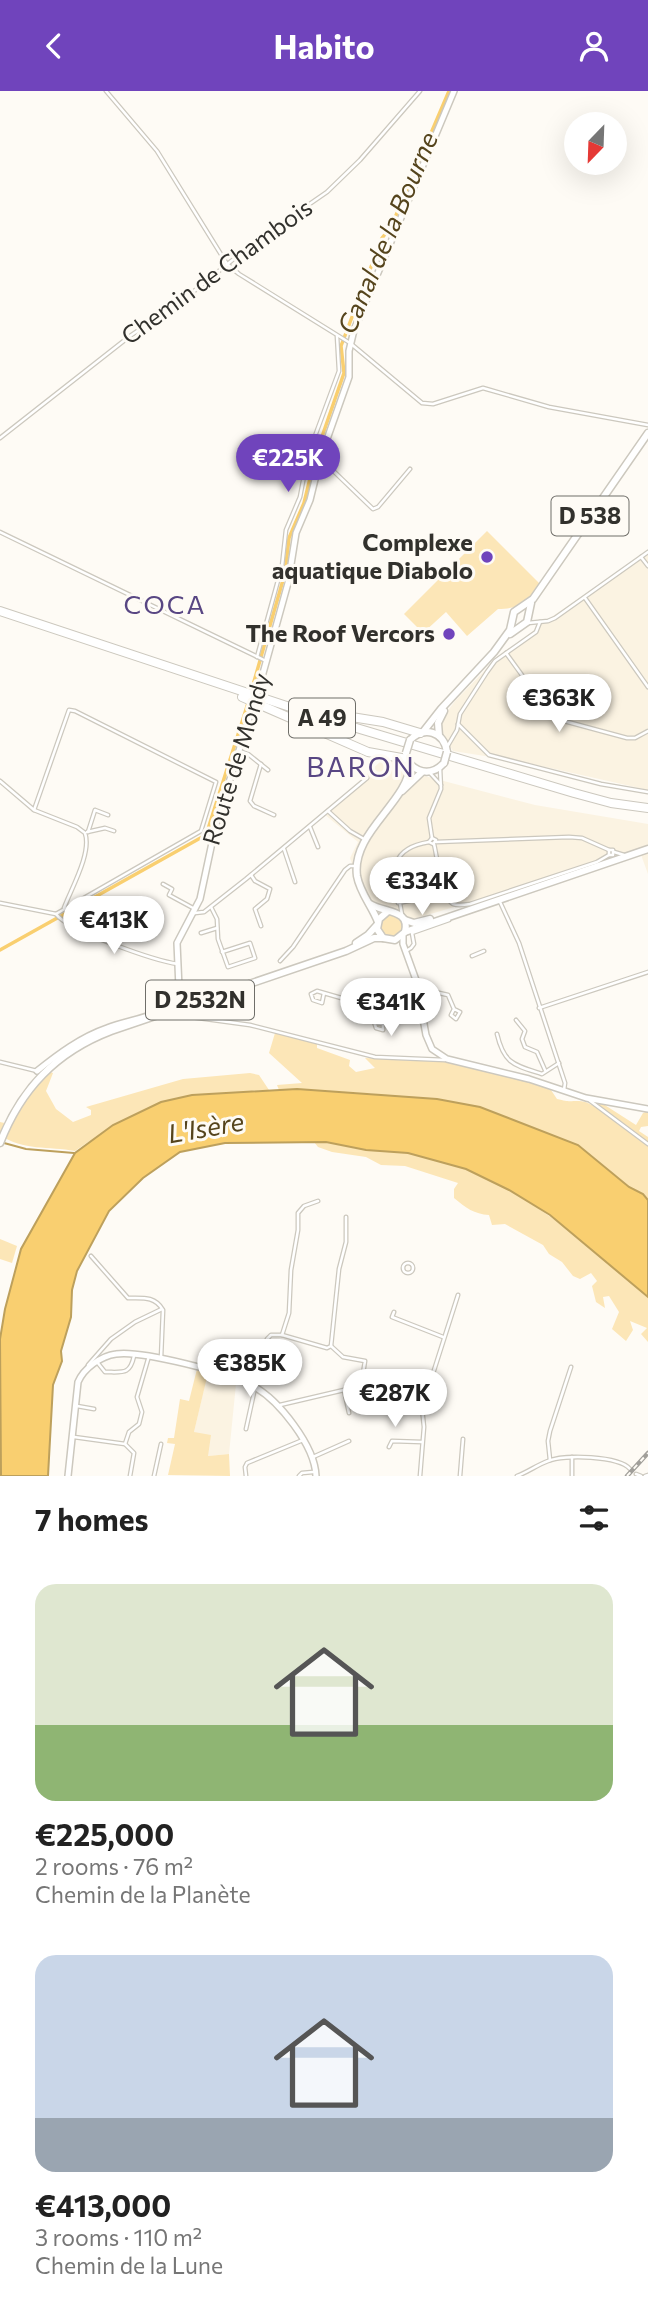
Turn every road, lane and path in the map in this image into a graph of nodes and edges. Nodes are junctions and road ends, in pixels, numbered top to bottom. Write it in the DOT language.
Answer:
graph roads {
  1 [pos="106,91"];
  2 [pos="421,91"];
  3 [pos="454,91"];
  4 [pos="228,264"];
  5 [pos="338,338"];
  6 [pos="348,342"];
  7 [pos="648,425"];
  8 [pos="648,433"];
  9 [pos="0,438"];
  10 [pos="320,459"];
  11 [pos="410,469"];
  12 [pos="0,532"];
  13 [pos="648,552"];
  14 [pos="641,557"];
  15 [pos="648,566"];
  16 [pos="585,597"];
  17 [pos="0,614"];
  18 [pos="524,617"];
  19 [pos="513,620"];
  20 [pos="540,622"];
  21 [pos="506,653"];
  22 [pos="261,659"];
  23 [pos="648,687"];
  24 [pos="242,697"];
  25 [pos="275,702"];
  26 [pos="458,725"];
  27 [pos="457,730"];
  28 [pos="648,731"];
  29 [pos="422,732"];
  30 [pos="468,733"];
  31 [pos="453,735"];
  32 [pos="441,738"];
  33 [pos="447,750"];
  34 [pos="239,751"];
  35 [pos="408,759"];
  36 [pos="261,764"];
  37 [pos="442,765"];
  38 [pos="268,770"];
  39 [pos="425,772"];
  40 [pos="367,778"];
  41 [pos="0,781"];
  42 [pos="442,785"];
  43 [pos="648,792"];
  44 [pos="396,797"];
  45 [pos="34,810"];
  46 [pos="328,811"];
  47 [pos="648,811"];
  48 [pos="108,815"];
  49 [pos="274,815"];
  50 [pos="310,827"];
  51 [pos="114,831"];
  52 [pos="86,832"];
  53 [pos="365,840"];
  54 [pos="430,840"];
  55 [pos="435,843"];
  56 [pos="318,847"];
  57 [pos="284,849"];
  58 [pos="609,850"];
  59 [pos="648,850"];
  60 [pos="614,852"];
  61 [pos="634,854"];
  62 [pos="609,855"];
  63 [pos="615,861"];
  64 [pos="357,866"];
  65 [pos="251,875"];
  66 [pos="295,882"];
  67 [pos="163,884"];
  68 [pos="445,894"];
  69 [pos="500,900"];
  70 [pos="400,901"];
  71 [pos="0,903"];
  72 [pos="369,903"];
  73 [pos="211,907"];
  74 [pos="64,908"];
  75 [pos="471,909"];
  76 [pos="195,912"];
  77 [pos="389,912"];
  78 [pos="56,913"];
  79 [pos="459,916"];
  80 [pos="404,918"];
  81 [pos="377,924"];
  82 [pos="261,926"];
  83 [pos="217,928"];
  84 [pos="201,933"];
  85 [pos="404,934"];
  86 [pos="383,938"];
  87 [pos="392,940"];
  88 [pos="222,951"];
  89 [pos="406,951"];
  90 [pos="484,951"];
  91 [pos="333,955"];
  92 [pos="472,956"];
  93 [pos="280,961"];
  94 [pos="178,964"];
  95 [pos="648,972"];
  96 [pos="417,988"];
  97 [pos="324,993"];
  98 [pos="369,1006"];
  99 [pos="539,1008"];
  100 [pos="454,1009"];
  101 [pos="167,1011"];
  102 [pos="516,1020"];
  103 [pos="374,1023"];
  104 [pos="497,1034"];
  105 [pos="447,1059"];
  106 [pos="0,1062"];
  107 [pos="559,1063"];
  108 [pos="545,1070"];
  109 [pos="39,1073"];
  110 [pos="564,1090"];
  111 [pos="586,1098"];
  112 [pos="648,1109"];
  113 [pos="0,1143"];
  114 [pos="648,1144"];
  115 [pos="318,1201"];
  116 [pos="346,1217"];
  117 [pos="91,1256"];
  118 [pos="458,1295"];
  119 [pos="162,1308"];
  120 [pos="394,1312"];
  121 [pos="282,1335"];
  122 [pos="444,1337"];
  123 [pos="331,1346"];
  124 [pos="134,1354"];
  125 [pos="149,1356"];
  126 [pos="161,1358"];
  127 [pos="97,1362"];
  128 [pos="571,1367"];
  129 [pos="86,1370"];
  130 [pos="253,1386"];
  131 [pos="344,1390"];
  132 [pos="76,1406"];
  133 [pos="278,1407"];
  134 [pos="94,1409"];
  135 [pos="349,1413"];
  136 [pos="246,1429"];
  137 [pos="72,1436"];
  138 [pos="463,1439"];
  139 [pos="303,1440"];
  140 [pos="349,1441"];
  141 [pos="422,1442"];
  142 [pos="125,1444"];
  143 [pos="160,1444"];
  144 [pos="389,1447"];
  145 [pos="313,1457"];
  146 [pos="572,1457"];
  147 [pos="550,1459"];
  148 [pos="631,1469"];
  149 [pos="316,1474"];
  150 [pos="636,1474"];
  151 [pos="68,1476"];
  152 [pos="131,1476"];
  153 [pos="154,1476"];
  154 [pos="246,1476"];
  155 [pos="299,1476"];
  156 [pos="420,1476"];
  157 [pos="460,1476"];
  158 [pos="517,1476"];
  159 [pos="572,1476"];
  160 [pos="645,1476"];
  1 -- 4 [label="street"];
  2 -- 4 [label="street, Chemin de Chambois"];
  3 -- 6 [label="street, Route de Mondy"];
  4 -- 5 [label="street"];
  4 -- 9 [label="street, Chemin de Chambois"];
  5 -- 6 [label="street"];
  5 -- 22 [label="street"];
  6 -- 7 [label="street"];
  6 -- 10 [label="street, Route de Mondy"];
  8 -- 18 [label="main road, D 538"];
  10 -- 11 [label="street"];
  10 -- 22 [label="street, Route de Mondy"];
  12 -- 22 [label="street"];
  13 -- 14 [label="street"];
  14 -- 15 [label="street"];
  14 -- 16 [label="street"];
  16 -- 20 [label="street"];
  16 -- 23 [label="street"];
  17 -- 24 [label="highway, A 49"];
  17 -- 25 [label="highway, A 49"];
  18 -- 19 [label="main road"];
  18 -- 19 [label="main road"];
  18 -- 20 [label="street"];
  18 -- 20 [label="street"];
  18 -- 32 [label="main road, D 538"];
  19 -- 29 [label="main road"];
  20 -- 21 [label="street"];
  21 -- 26 [label="street"];
  21 -- 28 [label="street"];
  22 -- 34 [label="street, Route de Mondy, bridge"];
  24 -- 35 [label="highway"];
  24 -- 47 [label="highway, A 49"];
  25 -- 29 [label="highway"];
  25 -- 47 [label="highway, A 49"];
  26 -- 27 [label="street"];
  26 -- 30 [label="street"];
  27 -- 30 [label="street"];
  27 -- 31 [label="street"];
  29 -- 32 [label="main road"];
  29 -- 35 [label="main road, bridge"];
  30 -- 43 [label="street"];
  31 -- 32 [label="street"];
  31 -- 33 [label="street"];
  32 -- 33 [label="main road"];
  33 -- 37 [label="main road, bridge"];
  34 -- 36 [label="street"];
  34 -- 76 [label="street, Route de Mondy"];
  35 -- 39 [label="main road"];
  35 -- 44 [label="main road"];
  36 -- 38 [label="street"];
  36 -- 49 [label="street"];
  37 -- 39 [label="main road"];
  37 -- 42 [label="street"];
  39 -- 42 [label="street"];
  39 -- 44 [label="main road"];
  40 -- 46 [label="street"];
  41 -- 45 [label="street"];
  42 -- 54 [label="street"];
  44 -- 53 [label="main road"];
  45 -- 52 [label="street"];
  45 -- 74 [label="street"];
  46 -- 50 [label="street"];
  46 -- 53 [label="street"];
  48 -- 52 [label="street"];
  50 -- 56 [label="street"];
  50 -- 57 [label="street"];
  51 -- 52 [label="street"];
  52 -- 74 [label="street"];
  53 -- 64 [label="main road"];
  54 -- 55 [label="street"];
  54 -- 70 [label="street"];
  55 -- 58 [label="street"];
  55 -- 68 [label="street"];
  57 -- 65 [label="street"];
  57 -- 66 [label="street"];
  58 -- 60 [label="street"];
  58 -- 62 [label="street"];
  59 -- 61 [label="main road"];
  59 -- 63 [label="main road"];
  60 -- 61 [label="street"];
  60 -- 62 [label="street"];
  61 -- 63 [label="main road"];
  62 -- 68 [label="street"];
  63 -- 69 [label="main road"];
  64 -- 72 [label="main road"];
  64 -- 93 [label="street"];
  65 -- 73 [label="street"];
  65 -- 82 [label="street"];
  67 -- 76 [label="street"];
  68 -- 70 [label="street"];
  69 -- 75 [label="main road"];
  69 -- 99 [label="street"];
  70 -- 77 [label="street"];
  70 -- 80 [label="street"];
  71 -- 78 [label="street"];
  72 -- 77 [label="main road"];
  72 -- 81 [label="main road"];
  73 -- 76 [label="street"];
  73 -- 83 [label="street"];
  74 -- 78 [label="street"];
  75 -- 80 [label="main road"];
  75 -- 85 [label="main road"];
  76 -- 94 [label="street, Route de Mondy"];
  77 -- 80 [label="main road"];
  77 -- 81 [label="main road"];
  78 -- 94 [label="street"];
  79 -- 89 [label="street"];
  80 -- 85 [label="main road"];
  81 -- 86 [label="main road"];
  81 -- 91 [label="main road, D 2532N"];
  83 -- 84 [label="street"];
  83 -- 88 [label="street"];
  85 -- 87 [label="main road"];
  85 -- 89 [label="street"];
  86 -- 87 [label="main road"];
  86 -- 91 [label="main road, D 2532N"];
  87 -- 89 [label="street"];
  88 -- 88 [label="street"];
  89 -- 96 [label="street"];
  90 -- 92 [label="street"];
  91 -- 101 [label="main road, D 2532N"];
  94 -- 109 [label="street, Route de Mondy"];
  95 -- 99 [label="street"];
  96 -- 98 [label="street"];
  96 -- 100 [label="street"];
  96 -- 105 [label="street"];
  97 -- 98 [label="street"];
  98 -- 103 [label="street"];
  99 -- 107 [label="street"];
  101 -- 105 [label="street"];
  101 -- 109 [label="main road, D 2532N"];
  102 -- 108 [label="street"];
  104 -- 108 [label="street"];
  105 -- 110 [label="street"];
  106 -- 109 [label="street"];
  107 -- 108 [label="street"];
  107 -- 110 [label="street"];
  109 -- 113 [label="main road, D 2532N"];
  110 -- 111 [label="street"];
  111 -- 112 [label="street"];
  111 -- 114 [label="street"];
  115 -- 121 [label="street"];
  116 -- 123 [label="street"];
  117 -- 119 [label="street"];
  118 -- 122 [label="street"];
  119 -- 126 [label="street"];
  119 -- 129 [label="street"];
  120 -- 122 [label="street"];
  121 -- 123 [label="street"];
  121 -- 130 [label="street"];
  122 -- 141 [label="street"];
  123 -- 131 [label="street"];
  124 -- 125 [label="street"];
  124 -- 127 [label="street"];
  124 -- 127 [label="street"];
  125 -- 126 [label="street"];
  125 -- 142 [label="street"];
  126 -- 130 [label="street"];
  127 -- 129 [label="street"];
  128 -- 147 [label="street"];
  129 -- 132 [label="street"];
  130 -- 133 [label="street"];
  130 -- 136 [label="street"];
  131 -- 133 [label="street"];
  131 -- 135 [label="street"];
  132 -- 134 [label="street"];
  132 -- 137 [label="street"];
  133 -- 139 [label="street"];
  137 -- 142 [label="street"];
  137 -- 151 [label="street"];
  138 -- 157 [label="street"];
  139 -- 145 [label="street"];
  139 -- 154 [label="street"];
  140 -- 145 [label="street"];
  141 -- 144 [label="street"];
  141 -- 156 [label="street"];
  142 -- 152 [label="street"];
  143 -- 153 [label="street"];
  145 -- 149 [label="street"];
  146 -- 147 [label="street"];
  146 -- 148 [label="street"];
  146 -- 159 [label="street"];
  147 -- 158 [label="street"];
  149 -- 155 [label="street"];
  150 -- 160 [label="street"];
}
